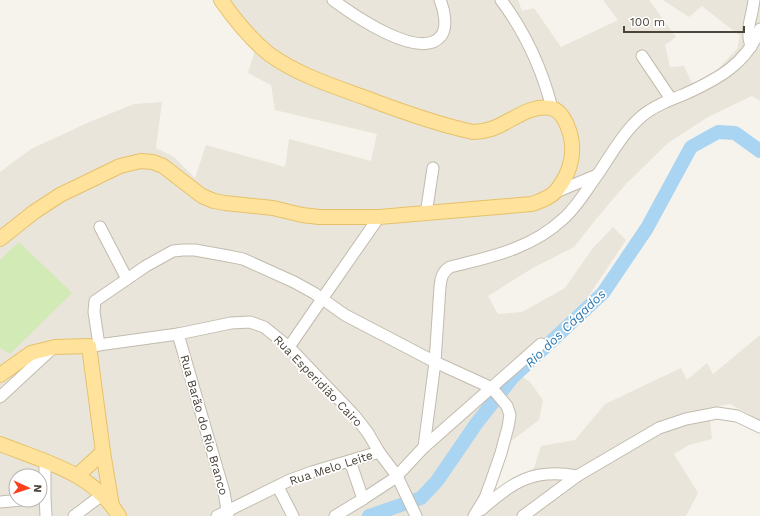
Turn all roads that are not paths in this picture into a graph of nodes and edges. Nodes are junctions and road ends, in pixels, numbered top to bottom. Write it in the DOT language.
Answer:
graph roads {
  1 [pos="221,0"];
  2 [pos="333,0"];
  3 [pos="440,0"];
  4 [pos="501,0"];
  5 [pos="510,0"];
  6 [pos="754,0"];
  7 [pos="515,19"];
  8 [pos="760,29"];
  9 [pos="751,47"];
  10 [pos="642,56"];
  11 [pos="671,99"];
  12 [pos="552,108"];
  13 [pos="433,168"];
  14 [pos="597,175"];
  15 [pos="556,192"];
  16 [pos="426,214"];
  17 [pos="379,217"];
  18 [pos="100,227"];
  19 [pos="0,239"];
  20 [pos="127,279"];
  21 [pos="322,299"];
  22 [pos="178,334"];
  23 [pos="541,344"];
  24 [pos="94,345"];
  25 [pos="55,347"];
  26 [pos="289,348"];
  27 [pos="435,362"];
  28 [pos="0,375"];
  29 [pos="494,390"];
  30 [pos="0,397"];
  31 [pos="760,427"];
  32 [pos="0,444"];
  33 [pos="424,447"];
  34 [pos="103,452"];
  35 [pos="379,452"];
  36 [pos="350,461"];
  37 [pos="45,462"];
  38 [pos="44,468"];
  39 [pos="78,475"];
  40 [pos="397,476"];
  41 [pos="577,476"];
  42 [pos="278,487"];
  43 [pos="102,495"];
  44 [pos="363,500"];
  45 [pos="116,511"];
  46 [pos="224,515"];
  47 [pos="74,516"];
  48 [pos="293,516"];
  49 [pos="335,516"];
  50 [pos="416,516"];
  51 [pos="475,516"];
  52 [pos="522,516"];
  1 -- 12 [label="main road"];
  2 -- 3 [label="street"];
  4 -- 7 [label="street"];
  5 -- 7 [label="street"];
  6 -- 9 [label="street"];
  7 -- 12 [label="street"];
  8 -- 9 [label="street"];
  9 -- 11 [label="street"];
  10 -- 11 [label="street"];
  11 -- 14 [label="street"];
  12 -- 15 [label="main road"];
  13 -- 16 [label="street"];
  14 -- 15 [label="street"];
  14 -- 27 [label="street"];
  15 -- 16 [label="main road"];
  16 -- 17 [label="main road"];
  17 -- 19 [label="main road"];
  17 -- 21 [label="street"];
  18 -- 20 [label="street"];
  20 -- 21 [label="street"];
  20 -- 24 [label="street"];
  21 -- 26 [label="street"];
  21 -- 27 [label="street"];
  22 -- 24 [label="street, Rua Esperidião Cairo"];
  22 -- 26 [label="street, Rua Esperidião Cairo"];
  22 -- 46 [label="street, Rua Barão do Rio Branco"];
  23 -- 29 [label="street"];
  24 -- 25 [label="main road"];
  24 -- 34 [label="main road"];
  25 -- 28 [label="main road"];
  25 -- 30 [label="street"];
  26 -- 35 [label="street, Rua Esperidião Cairo"];
  27 -- 29 [label="street"];
  27 -- 33 [label="street"];
  29 -- 33 [label="street"];
  29 -- 51 [label="street"];
  31 -- 41 [label="street"];
  32 -- 37 [label="main road"];
  33 -- 40 [label="street"];
  34 -- 39 [label="main road"];
  34 -- 45 [label="main road"];
  35 -- 36 [label="street, Rua Melo Leite"];
  35 -- 40 [label="street, Rua Esperidião Cairo"];
  36 -- 42 [label="street, Rua Melo Leite"];
  36 -- 44 [label="street"];
  37 -- 38 [label="street"];
  37 -- 39 [label="main road"];
  39 -- 43 [label="main road"];
  40 -- 44 [label="street"];
  40 -- 50 [label="street, Rua Esperidião Cairo"];
  41 -- 51 [label="street"];
  41 -- 52 [label="street"];
  42 -- 46 [label="street, Rua Melo Leite"];
  42 -- 48 [label="street"];
  43 -- 45 [label="main road"];
  43 -- 47 [label="street"];
  44 -- 49 [label="street"];
}
